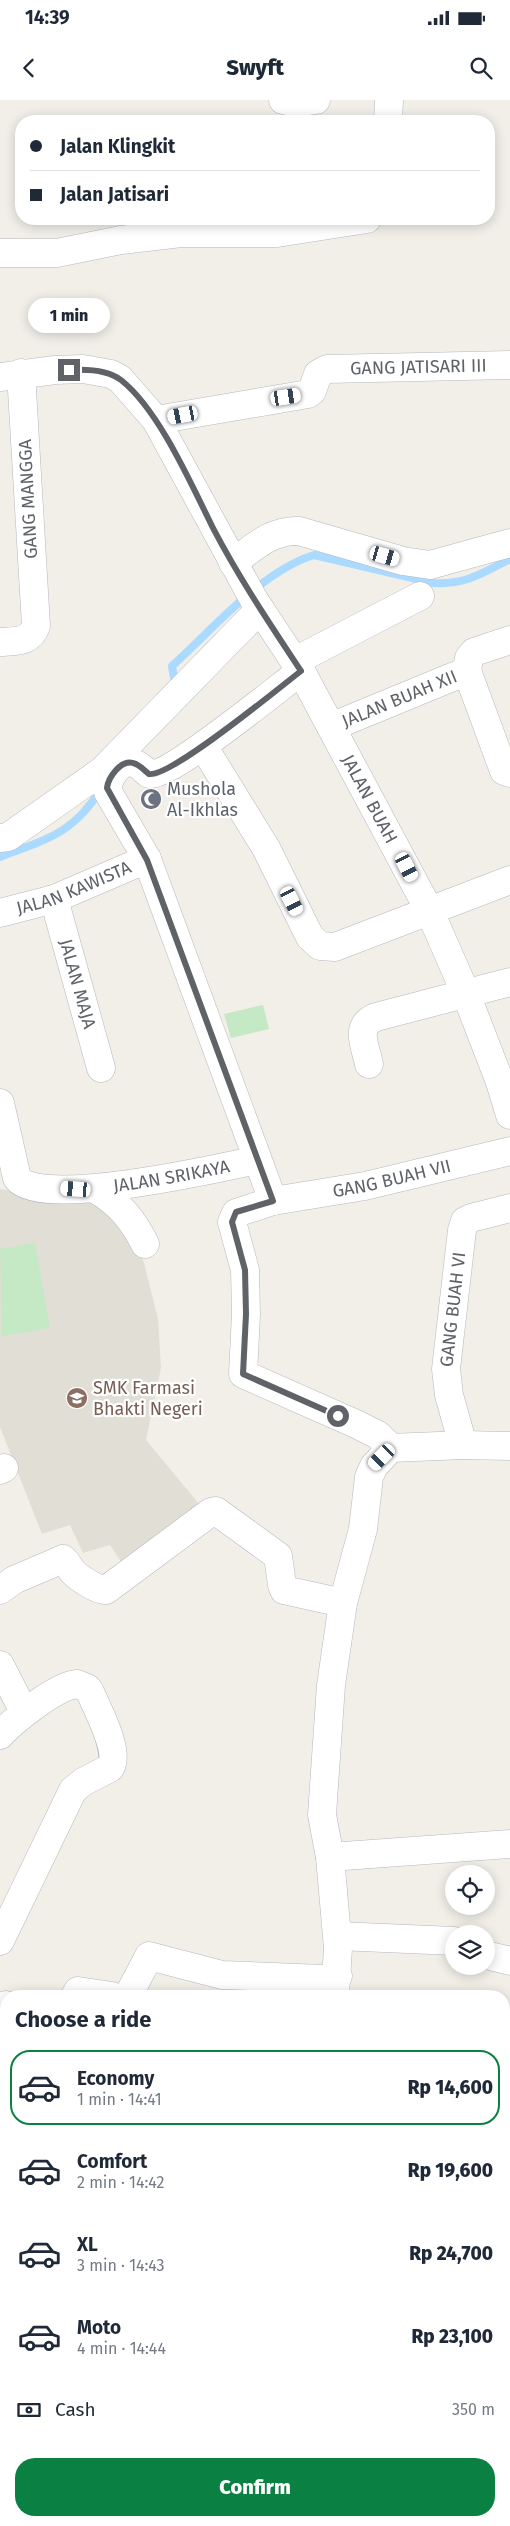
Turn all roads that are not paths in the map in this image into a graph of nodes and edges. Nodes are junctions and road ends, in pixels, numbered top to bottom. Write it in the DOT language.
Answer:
graph roads {
  1 [pos="283,100"];
  2 [pos="316,100"];
  3 [pos="389,100"];
  4 [pos="388,115"];
  5 [pos="328,225"];
  6 [pos="0,253"];
  7 [pos="510,365"];
  8 [pos="11,375"];
  9 [pos="156,420"];
  10 [pos="510,543"];
  11 [pos="247,588"];
  12 [pos="420,596"];
  13 [pos="510,640"];
  14 [pos="0,642"];
  15 [pos="298,666"];
  16 [pos="467,671"];
  17 [pos="331,727"];
  18 [pos="203,746"];
  19 [pos="510,773"];
  20 [pos="0,838"];
  21 [pos="147,860"];
  22 [pos="510,880"];
  23 [pos="54,899"];
  24 [pos="430,912"];
  25 [pos="0,914"];
  26 [pos="510,982"];
  27 [pos="466,994"];
  28 [pos="369,1064"];
  29 [pos="100,1068"];
  30 [pos="0,1103"];
  31 [pos="510,1115"];
  32 [pos="510,1151"];
  33 [pos="257,1160"];
  34 [pos="97,1190"];
  35 [pos="273,1201"];
  36 [pos="510,1208"];
  37 [pos="145,1244"];
  38 [pos="463,1445"];
  39 [pos="510,1446"];
  40 [pos="392,1448"];
  41 [pos="0,1590"];
  42 [pos="343,1603"];
  43 [pos="0,1665"];
  44 [pos="24,1712"];
  45 [pos="0,1735"];
  46 [pos="510,1844"];
  47 [pos="330,1857"];
  48 [pos="338,1936"];
  49 [pos="0,1941"];
  50 [pos="445,1941"];
  51 [pos="495,1957"];
  52 [pos="510,1961"];
  53 [pos="337,1986"];
  54 [pos="131,1990"];
  1 -- 2 [label="street"];
  3 -- 4 [label="street"];
  5 -- 6 [label="street"];
  7 -- 9 [label="street, GANG JATISARI III"];
  8 -- 9 [label="street, JALAN BUAH"];
  8 -- 14 [label="street, GANG MANGGA"];
  9 -- 11 [label="street, JALAN BUAH"];
  10 -- 11 [label="street"];
  11 -- 15 [label="street, JALAN BUAH"];
  11 -- 20 [label="street"];
  12 -- 15 [label="street, JALAN KAWISTA"];
  13 -- 16 [label="street, JALAN BUAH XII"];
  15 -- 17 [label="street, JALAN BUAH"];
  15 -- 18 [label="street, JALAN KAWISTA"];
  16 -- 17 [label="street, JALAN BUAH XII"];
  16 -- 19 [label="street"];
  17 -- 24 [label="street, JALAN BUAH"];
  18 -- 21 [label="street, JALAN KAWISTA"];
  18 -- 24 [label="street"];
  21 -- 23 [label="street, JALAN KAWISTA"];
  21 -- 33 [label="street"];
  22 -- 24 [label="street"];
  23 -- 25 [label="street, JALAN KAWISTA"];
  23 -- 29 [label="street, JALAN MAJA"];
  24 -- 27 [label="street, JALAN BUAH"];
  26 -- 27 [label="street"];
  27 -- 28 [label="street"];
  27 -- 31 [label="street, JALAN BUAH"];
  30 -- 34 [label="street, JALAN SRIKAYA"];
  32 -- 35 [label="street, GANG BUAH VII"];
  33 -- 34 [label="street, JALAN SRIKAYA"];
  33 -- 35 [label="street"];
  34 -- 37 [label="street"];
  35 -- 40 [label="street, GANG BUAH VII"];
  36 -- 38 [label="street, GANG BUAH VI"];
  38 -- 39 [label="street"];
  38 -- 40 [label="street"];
  40 -- 42 [label="street"];
  41 -- 42 [label="street"];
  42 -- 47 [label="street"];
  43 -- 44 [label="street"];
  44 -- 45 [label="street"];
  44 -- 49 [label="street"];
  46 -- 47 [label="street"];
  47 -- 48 [label="street"];
  48 -- 50 [label="street"];
  48 -- 53 [label="street"];
  51 -- 52 [label="street"];
  53 -- 54 [label="street"];
}
